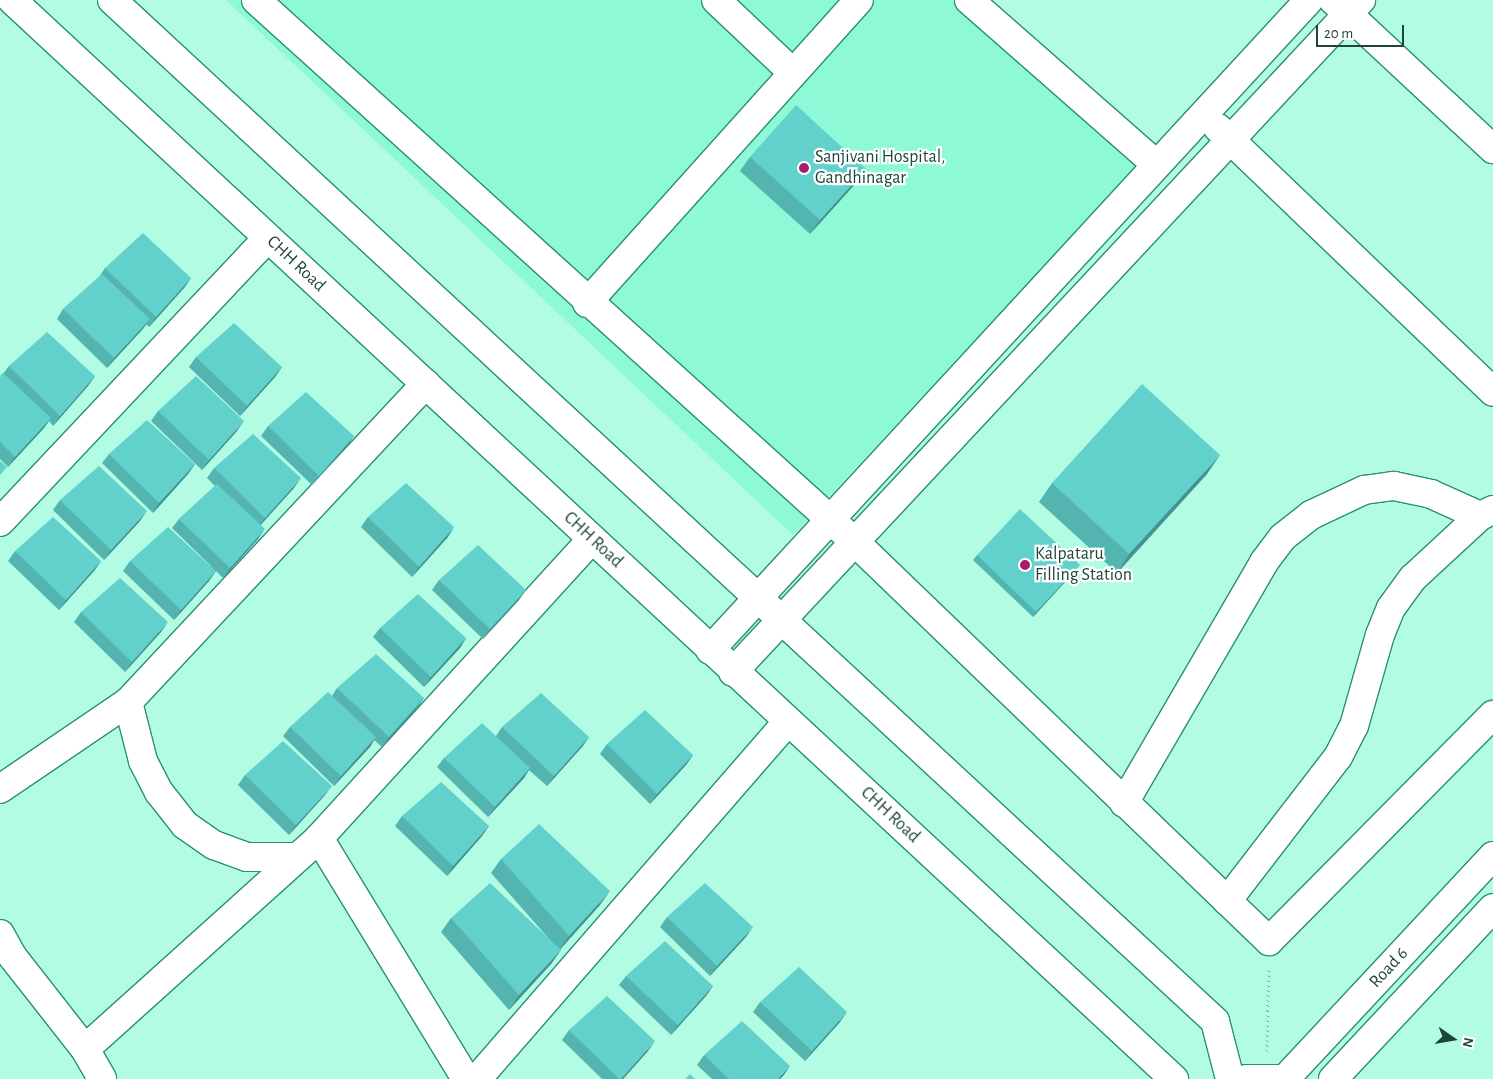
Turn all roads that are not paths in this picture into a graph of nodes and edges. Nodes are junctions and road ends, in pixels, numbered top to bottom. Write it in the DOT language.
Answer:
graph roads {
  1 [pos="112,0"];
  2 [pos="256,0"];
  3 [pos="716,0"];
  4 [pos="859,0"];
  5 [pos="969,0"];
  6 [pos="1309,0"];
  7 [pos="16,1"];
  8 [pos="1348,5"];
  9 [pos="794,73"];
  10 [pos="1204,112"];
  11 [pos="1230,140"];
  12 [pos="1493,149"];
  13 [pos="1156,164"];
  14 [pos="268,238"];
  15 [pos="587,303"];
  16 [pos="426,384"];
  17 [pos="1493,392"];
  18 [pos="924,416"];
  19 [pos="950,440"];
  20 [pos="859,487"];
  21 [pos="884,510"];
  22 [pos="1487,513"];
  23 [pos="828,521"];
  24 [pos="0,522"];
  25 [pos="592,539"];
  26 [pos="855,542"];
  27 [pos="757,598"];
  28 [pos="782,620"];
  29 [pos="710,650"];
  30 [pos="733,672"];
  31 [pos="128,702"];
  32 [pos="1493,715"];
  33 [pos="788,721"];
  34 [pos="0,789"];
  35 [pos="1124,803"];
  36 [pos="319,838"];
  37 [pos="1493,856"];
  38 [pos="295,857"];
  39 [pos="1227,901"];
  40 [pos="1493,908"];
  41 [pos="4,953"];
  42 [pos="85,1049"];
  43 [pos="1269,1078"];
  44 [pos="102,1079"];
  45 [pos="466,1079"];
  46 [pos="477,1079"];
  47 [pos="1174,1079"];
  48 [pos="1230,1079"];
  49 [pos="1333,1079"];
  1 -- 27 [label="street"];
  2 -- 15 [label="street"];
  3 -- 9 [label="street"];
  4 -- 9 [label="street"];
  5 -- 13 [label="street"];
  6 -- 10 [label="street"];
  7 -- 14 [label="street, CHH Road"];
  8 -- 11 [label="street"];
  8 -- 12 [label="street"];
  9 -- 15 [label="street"];
  10 -- 11 [label="street"];
  10 -- 13 [label="street"];
  11 -- 17 [label="street"];
  11 -- 19 [label="street"];
  13 -- 18 [label="street"];
  14 -- 16 [label="street, CHH Road"];
  14 -- 24 [label="street"];
  15 -- 23 [label="street"];
  16 -- 25 [label="street, CHH Road"];
  16 -- 31 [label="street"];
  18 -- 19 [label="street"];
  18 -- 20 [label="street"];
  19 -- 21 [label="street"];
  20 -- 21 [label="street"];
  20 -- 23 [label="street"];
  21 -- 26 [label="street"];
  22 -- 35 [label="street"];
  22 -- 39 [label="street"];
  23 -- 26 [label="street"];
  23 -- 27 [label="street"];
  25 -- 29 [label="street, CHH Road"];
  25 -- 36 [label="street"];
  26 -- 28 [label="street"];
  26 -- 35 [label="street"];
  27 -- 28 [label="street"];
  27 -- 29 [label="street"];
  28 -- 30 [label="street"];
  28 -- 48 [label="street"];
  29 -- 30 [label="street, CHH Road"];
  30 -- 33 [label="street, CHH Road"];
  31 -- 34 [label="street"];
  31 -- 38 [label="street"];
  32 -- 39 [label="street"];
  33 -- 46 [label="street"];
  33 -- 47 [label="street, CHH Road"];
  35 -- 39 [label="street"];
  36 -- 38 [label="street"];
  36 -- 45 [label="street"];
  37 -- 43 [label="street, Road 6"];
  38 -- 42 [label="street"];
  40 -- 49 [label="street, Road 6"];
  41 -- 42 [label="street"];
  42 -- 44 [label="street"];
}
